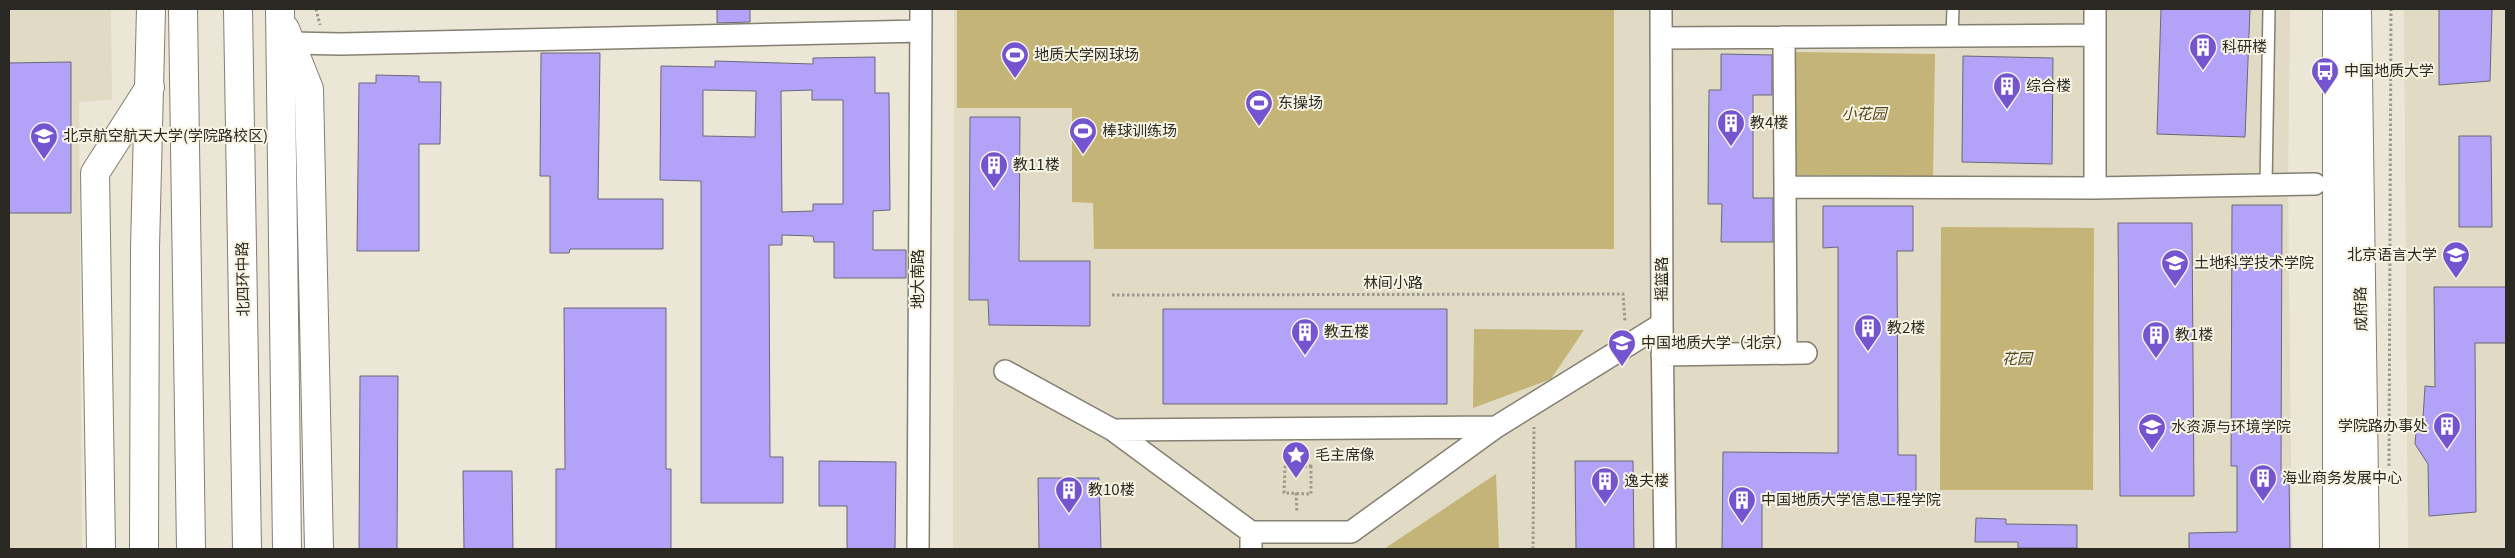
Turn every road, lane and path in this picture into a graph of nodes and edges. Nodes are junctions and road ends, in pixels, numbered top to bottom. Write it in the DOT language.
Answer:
graph roads {
  1 [pos="151,9"];
  2 [pos="183,9"];
  3 [pos="238,9"];
  4 [pos="921,9"];
  5 [pos="1661,9"];
  6 [pos="1953,9"];
  7 [pos="2096,9"];
  8 [pos="2269,9"];
  9 [pos="2337,9"];
  10 [pos="2357,9"];
  11 [pos="2391,9"];
  12 [pos="280,12"];
  13 [pos="920,31"];
  14 [pos="1952,36"];
  15 [pos="2095,36"];
  16 [pos="1784,37"];
  17 [pos="1662,38"];
  18 [pos="291,43"];
  19 [pos="150,88"];
  20 [pos="2315,184"];
  21 [pos="2266,185"];
  22 [pos="1785,187"];
  23 [pos="2096,188"];
  24 [pos="1112,295"];
  25 [pos="1662,324"];
  26 [pos="1627,346"];
  27 [pos="1662,355"];
  28 [pos="1005,371"];
  29 [pos="1534,404"];
  30 [pos="1496,427"];
  31 [pos="1112,430"];
  32 [pos="1296,466"];
  33 [pos="2389,471"];
  34 [pos="1251,540"];
  35 [pos="1351,541"];
  36 [pos="102,549"];
  37 [pos="144,549"];
  38 [pos="192,549"];
  39 [pos="248,549"];
  40 [pos="287,549"];
  41 [pos="319,549"];
  42 [pos="918,549"];
  43 [pos="1533,549"];
  44 [pos="1665,549"];
  45 [pos="2337,549"];
  46 [pos="2365,549"];
  1 -- 19 [label="main road"];
  2 -- 38 [label="main road"];
  3 -- 39 [label="main road, 北四环中路"];
  4 -- 13 [label="street, 地大南路"];
  5 -- 17 [label="street, 摇篮路"];
  6 -- 14 [label="lane"];
  7 -- 15 [label="street"];
  8 -- 21 [label="lane"];
  9 -- 45 [label="main road, 成府路"];
  10 -- 46 [label="main road, 成府路"];
  11 -- 33 [label="path"];
  12 -- 18 [label="main road"];
  12 -- 40 [label="main road"];
  13 -- 18 [label="street"];
  13 -- 42 [label="street, 地大南路"];
  14 -- 15 [label="street"];
  14 -- 16 [label="street"];
  15 -- 23 [label="street"];
  16 -- 17 [label="street"];
  16 -- 22 [label="street"];
  17 -- 25 [label="street, 摇篮路"];
  18 -- 41 [label="main road"];
  19 -- 36 [label="main road"];
  19 -- 37 [label="main road"];
  20 -- 21 [label="street"];
  21 -- 23 [label="street"];
  22 -- 23 [label="street"];
  22 -- 27 [label="street"];
  24 -- 26 [label="path, 林间小路"];
  25 -- 26 [label="street"];
  25 -- 27 [label="street, 摇篮路"];
  26 -- 29 [label="street"];
  27 -- 44 [label="street, 摇篮路"];
  28 -- 31 [label="street"];
  29 -- 30 [label="street"];
  29 -- 43 [label="path"];
  30 -- 31 [label="street"];
  30 -- 35 [label="street"];
  31 -- 34 [label="street"];
  32 -- 32 [label="path"];
  34 -- 35 [label="street"];
}
